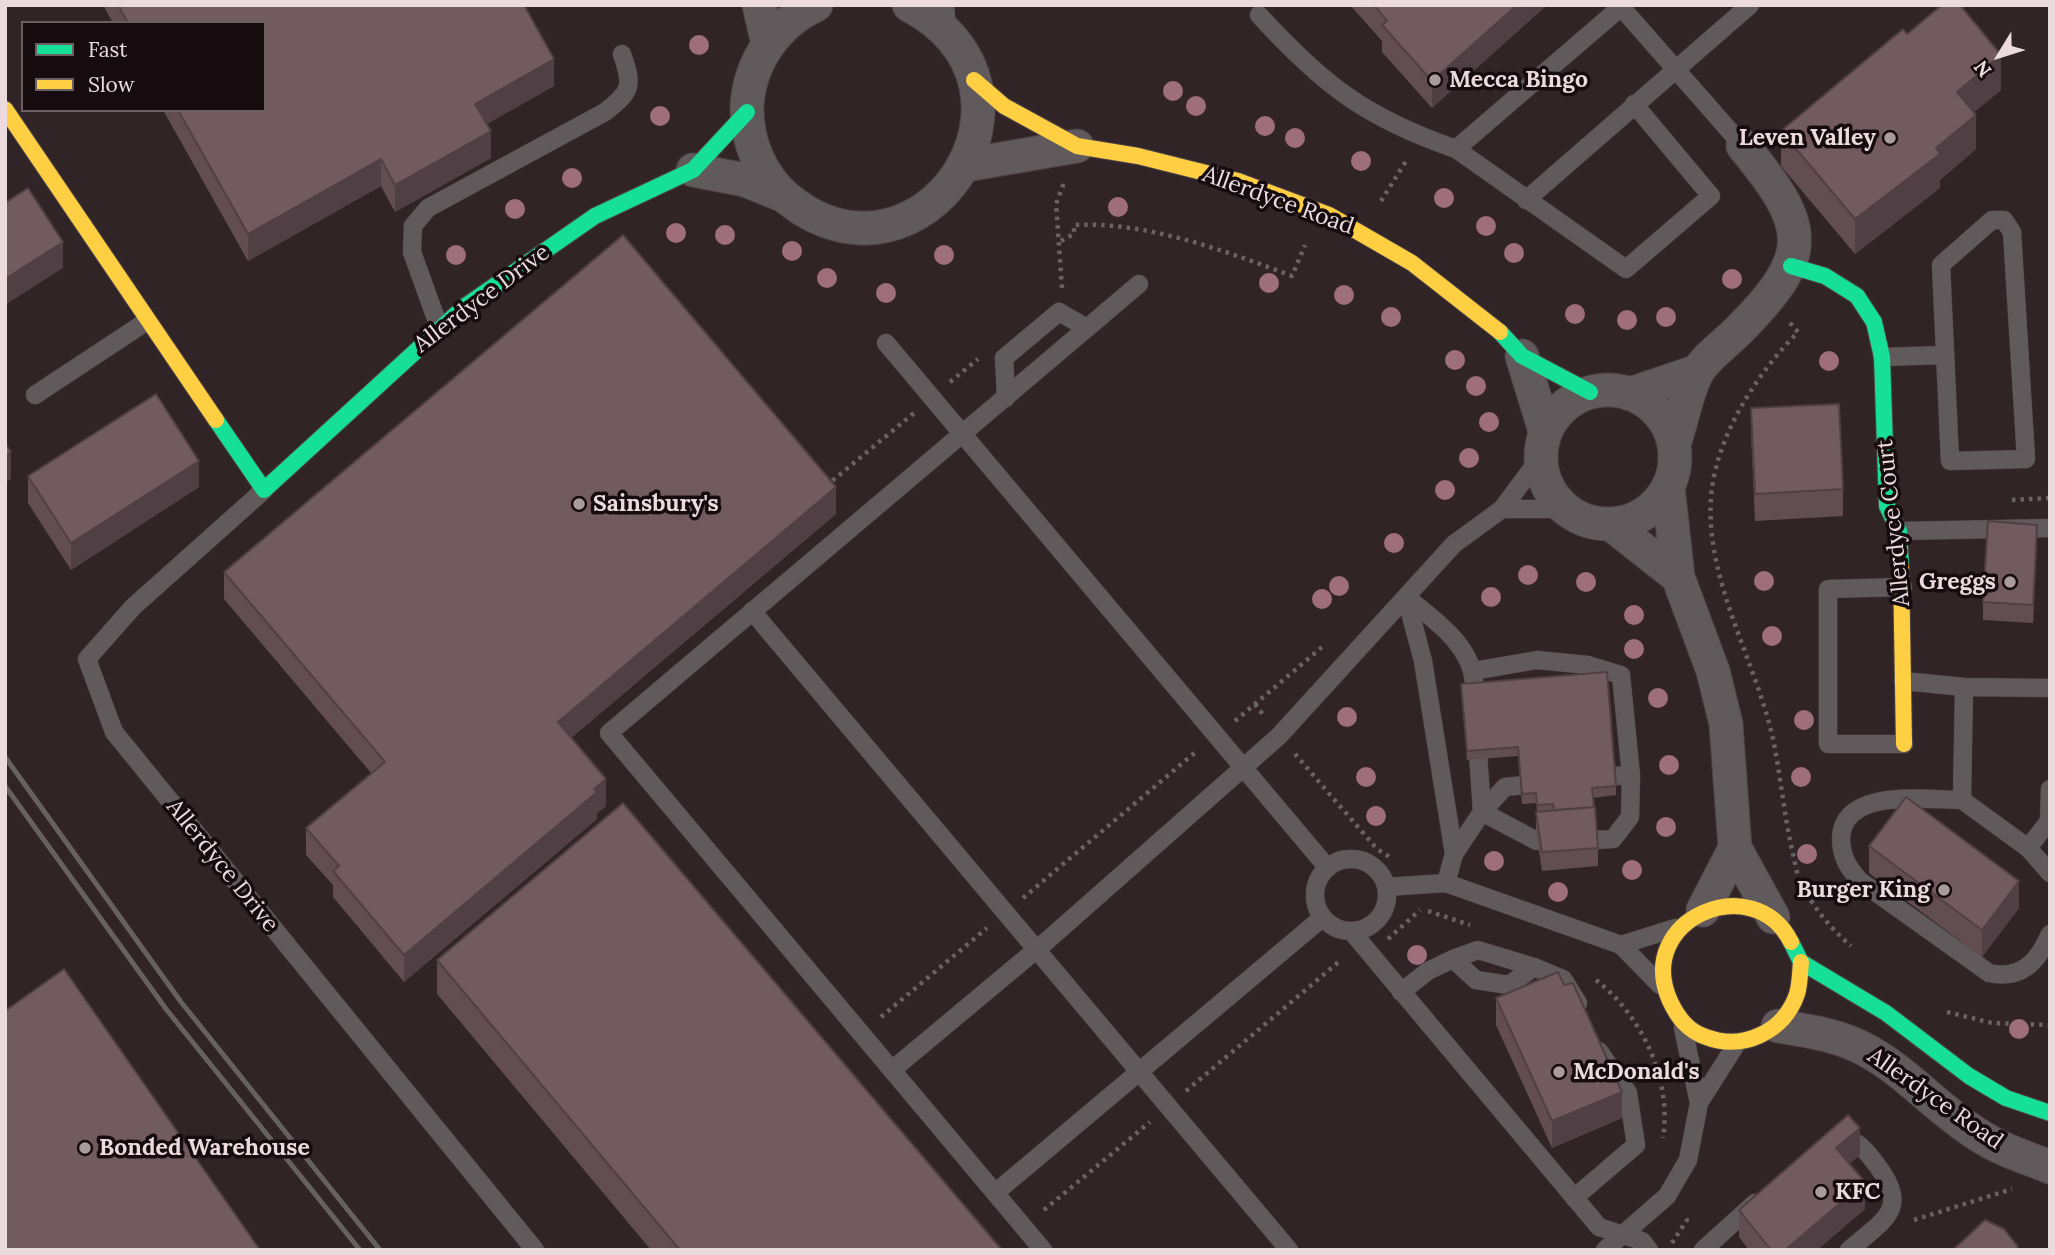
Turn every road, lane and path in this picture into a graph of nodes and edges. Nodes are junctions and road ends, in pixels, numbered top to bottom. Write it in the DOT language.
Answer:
graph roads {
  1 [pos="759,5"];
  2 [pos="816,5"];
  3 [pos="909,5"];
  4 [pos="1750,5"];
  5 [pos="1622,6"];
  6 [pos="1259,15"];
  7 [pos="946,19"];
  8 [pos="768,44"];
  9 [pos="622,54"];
  10 [pos="1674,69"];
  11 [pos="974,80"];
  12 [pos="1634,104"];
  13 [pos="5,109"];
  14 [pos="747,111"];
  15 [pos="10,128"];
  16 [pos="1421,137"];
  17 [pos="1077,146"];
  18 [pos="1742,146"];
  19 [pos="1456,149"];
  20 [pos="966,165"];
  21 [pos="693,170"];
  22 [pos="784,196"];
  23 [pos="1526,200"];
  24 [pos="1056,205"];
  25 [pos="1319,212"];
  26 [pos="1362,232"];
  27 [pos="1061,241"];
  28 [pos="1791,266"];
  29 [pos="1139,284"];
  30 [pos="1054,295"];
  31 [pos="147,321"];
  32 [pos="439,327"];
  33 [pos="1087,328"];
  34 [pos="886,343"];
  35 [pos="1944,355"];
  36 [pos="981,356"];
  37 [pos="1522,356"];
  38 [pos="1882,357"];
  39 [pos="1698,371"];
  40 [pos="1590,392"];
  41 [pos="1630,394"];
  42 [pos="35,395"];
  43 [pos="932,398"];
  44 [pos="1006,398"];
  45 [pos="963,434"];
  46 [pos="1674,444"];
  47 [pos="1542,445"];
  48 [pos="820,473"];
  49 [pos="829,483"];
  50 [pos="1668,487"];
  51 [pos="264,490"];
  52 [pos="817,492"];
  53 [pos="1502,509"];
  54 [pos="1564,509"];
  55 [pos="1612,525"];
  56 [pos="2050,528"];
  57 [pos="1899,531"];
  58 [pos="1678,577"];
  59 [pos="1903,587"];
  60 [pos="1406,597"];
  61 [pos="752,611"];
  62 [pos="1327,642"];
  63 [pos="1588,665"];
  64 [pos="1473,671"];
  65 [pos="1903,681"];
  66 [pos="1964,687"];
  67 [pos="2050,688"];
  68 [pos="1475,697"];
  69 [pos="1255,704"];
  70 [pos="1589,715"];
  71 [pos="1476,722"];
  72 [pos="1216,735"];
  73 [pos="1279,736"];
  74 [pos="1904,744"];
  75 [pos="1245,768"];
  76 [pos="1631,775"];
  77 [pos="2050,789"];
  78 [pos="1962,800"];
  79 [pos="1482,812"];
  80 [pos="1596,840"];
  81 [pos="1537,841"];
  82 [pos="1735,848"];
  83 [pos="2028,848"];
  84 [pos="1454,854"];
  85 [pos="1327,867"];
  86 [pos="2050,873"];
  87 [pos="1446,883"];
  88 [pos="1394,886"];
  89 [pos="1006,913"];
  90 [pos="1322,918"];
  91 [pos="1692,918"];
  92 [pos="1773,918"];
  93 [pos="1408,922"];
  94 [pos="1480,929"];
  95 [pos="1352,932"];
  96 [pos="2050,933"];
  97 [pos="1622,945"];
  98 [pos="1036,949"];
  99 [pos="1370,953"];
  100 [pos="1453,959"];
  101 [pos="1801,962"];
  102 [pos="1534,967"];
  103 [pos="1664,990"];
  104 [pos="1401,992"];
  105 [pos="1682,1022"];
  106 [pos="1778,1026"];
  107 [pos="861,1034"];
  108 [pos="1737,1043"];
  109 [pos="892,1070"];
  110 [pos="1139,1072"];
  111 [pos="1699,1103"];
  112 [pos="1168,1106"];
  113 [pos="2050,1113"];
  114 [pos="1821,1143"];
  115 [pos="2039,1163"];
  116 [pos="1770,1190"];
  117 [pos="995,1194"];
  118 [pos="1574,1198"];
  119 [pos="1906,1227"];
  120 [pos="1030,1234"];
  121 [pos="1623,1235"];
  122 [pos="535,1250"];
  123 [pos="1043,1250"];
  124 [pos="1289,1250"];
  125 [pos="1605,1250"];
  126 [pos="1649,1250"];
  127 [pos="1703,1250"];
  128 [pos="1849,1250"];
  1 -- 8 [label="street"];
  2 -- 8 [label="street, Allerdyce Road"];
  3 -- 7 [label="street, Allerdyce Road"];
  4 -- 10 [label="lane"];
  5 -- 10 [label="lane"];
  5 -- 19 [label="lane"];
  6 -- 16 [label="lane"];
  7 -- 11 [label="street, Allerdyce Road"];
  8 -- 14 [label="street, Allerdyce Road"];
  9 -- 32 [label="lane"];
  10 -- 12 [label="lane"];
  10 -- 18 [label="lane"];
  11 -- 17 [label="street, Allerdyce Road"];
  11 -- 20 [label="street, Allerdyce Road"];
  12 -- 23 [label="lane"];
  12 -- 23 [label="lane"];
  13 -- 15 [label="street"];
  14 -- 21 [label="street, Allerdyce Drive"];
  14 -- 22 [label="street, Allerdyce Road"];
  15 -- 31 [label="street"];
  16 -- 19 [label="lane"];
  16 -- 26 [label="path"];
  17 -- 20 [label="street, Allerdyce Road"];
  17 -- 25 [label="street, Allerdyce Road"];
  18 -- 28 [label="street"];
  19 -- 23 [label="lane"];
  20 -- 22 [label="street, Allerdyce Road"];
  21 -- 22 [label="street"];
  21 -- 32 [label="street, Allerdyce Drive"];
  24 -- 27 [label="path"];
  25 -- 26 [label="street, Allerdyce Road"];
  25 -- 27 [label="path"];
  26 -- 37 [label="street, Allerdyce Road"];
  27 -- 30 [label="path"];
  28 -- 38 [label="street, Allerdyce Court"];
  28 -- 39 [label="street"];
  29 -- 33 [label="lane"];
  31 -- 42 [label="lane"];
  31 -- 51 [label="street"];
  32 -- 51 [label="street, Allerdyce Drive"];
  33 -- 44 [label="lane"];
  33 -- 44 [label="lane"];
  34 -- 43 [label="lane"];
  35 -- 35 [label="lane"];
  35 -- 38 [label="lane"];
  36 -- 43 [label="path"];
  37 -- 40 [label="street, Allerdyce Road"];
  37 -- 47 [label="street, Allerdyce Road"];
  38 -- 57 [label="street, Allerdyce Court"];
  39 -- 41 [label="street"];
  39 -- 46 [label="street"];
  40 -- 41 [label="street, Allerdyce Road"];
  40 -- 47 [label="street"];
  41 -- 46 [label="street, Allerdyce Road"];
  43 -- 45 [label="lane"];
  43 -- 49 [label="path"];
  44 -- 45 [label="lane"];
  45 -- 61 [label="lane"];
  45 -- 72 [label="lane"];
  46 -- 50 [label="street"];
  47 -- 53 [label="lane"];
  47 -- 54 [label="street, Allerdyce Road"];
  48 -- 49 [label="path"];
  49 -- 52 [label="path"];
  50 -- 55 [label="street"];
  50 -- 58 [label="street"];
  51 -- 122 [label="lane, Allerdyce Drive"];
  53 -- 54 [label="lane"];
  53 -- 60 [label="lane"];
  54 -- 55 [label="street"];
  55 -- 58 [label="street"];
  56 -- 57 [label="lane"];
  57 -- 59 [label="street, Allerdyce Court"];
  58 -- 82 [label="street"];
  59 -- 65 [label="street, Allerdyce Court"];
  59 -- 74 [label="lane"];
  60 -- 64 [label="lane"];
  60 -- 73 [label="lane"];
  60 -- 84 [label="lane"];
  61 -- 89 [label="lane"];
  61 -- 107 [label="lane"];
  62 -- 69 [label="path"];
  63 -- 64 [label="lane"];
  63 -- 70 [label="lane"];
  63 -- 76 [label="lane"];
  64 -- 68 [label="lane"];
  65 -- 66 [label="lane"];
  65 -- 74 [label="street, Allerdyce Court"];
  66 -- 67 [label="lane"];
  66 -- 78 [label="lane"];
  69 -- 72 [label="path"];
  69 -- 73 [label="path"];
  71 -- 79 [label="lane"];
  72 -- 75 [label="lane"];
  72 -- 89 [label="path"];
  73 -- 75 [label="lane"];
  73 -- 88 [label="path"];
  75 -- 85 [label="lane"];
  75 -- 98 [label="lane"];
  76 -- 79 [label="lane"];
  76 -- 80 [label="lane"];
  77 -- 83 [label="lane"];
  78 -- 83 [label="lane"];
  78 -- 96 [label="lane"];
  79 -- 81 [label="lane"];
  79 -- 84 [label="lane"];
  82 -- 91 [label="street"];
  82 -- 92 [label="street"];
  83 -- 86 [label="lane"];
  84 -- 87 [label="lane"];
  85 -- 88 [label="lane"];
  85 -- 90 [label="lane"];
  87 -- 88 [label="lane"];
  87 -- 97 [label="lane"];
  88 -- 93 [label="path"];
  88 -- 95 [label="lane"];
  89 -- 98 [label="lane"];
  89 -- 107 [label="path"];
  90 -- 95 [label="lane"];
  90 -- 110 [label="lane"];
  91 -- 92 [label="street"];
  91 -- 97 [label="lane"];
  91 -- 103 [label="street"];
  92 -- 101 [label="street"];
  93 -- 94 [label="path"];
  93 -- 99 [label="path"];
  95 -- 99 [label="lane"];
  97 -- 103 [label="lane"];
  98 -- 109 [label="lane"];
  98 -- 110 [label="lane"];
  99 -- 104 [label="lane"];
  99 -- 112 [label="path"];
  100 -- 102 [label="lane"];
  100 -- 102 [label="lane"];
  100 -- 104 [label="lane"];
  101 -- 106 [label="street"];
  101 -- 113 [label="street, Allerdyce Road"];
  102 -- 118 [label="lane"];
  103 -- 105 [label="street"];
  104 -- 118 [label="lane"];
  105 -- 108 [label="street"];
  105 -- 111 [label="lane"];
  106 -- 108 [label="street"];
  106 -- 115 [label="street, Allerdyce Road"];
  107 -- 109 [label="lane"];
  108 -- 111 [label="lane"];
  109 -- 117 [label="lane"];
  110 -- 112 [label="lane"];
  110 -- 117 [label="lane"];
  111 -- 121 [label="lane"];
  112 -- 120 [label="path"];
  112 -- 124 [label="lane"];
  114 -- 128 [label="lane"];
  115 -- 119 [label="path"];
  116 -- 127 [label="lane"];
  117 -- 120 [label="lane"];
  118 -- 121 [label="lane"];
  120 -- 123 [label="lane"];
  121 -- 125 [label="lane"];
  121 -- 126 [label="lane"];
}
